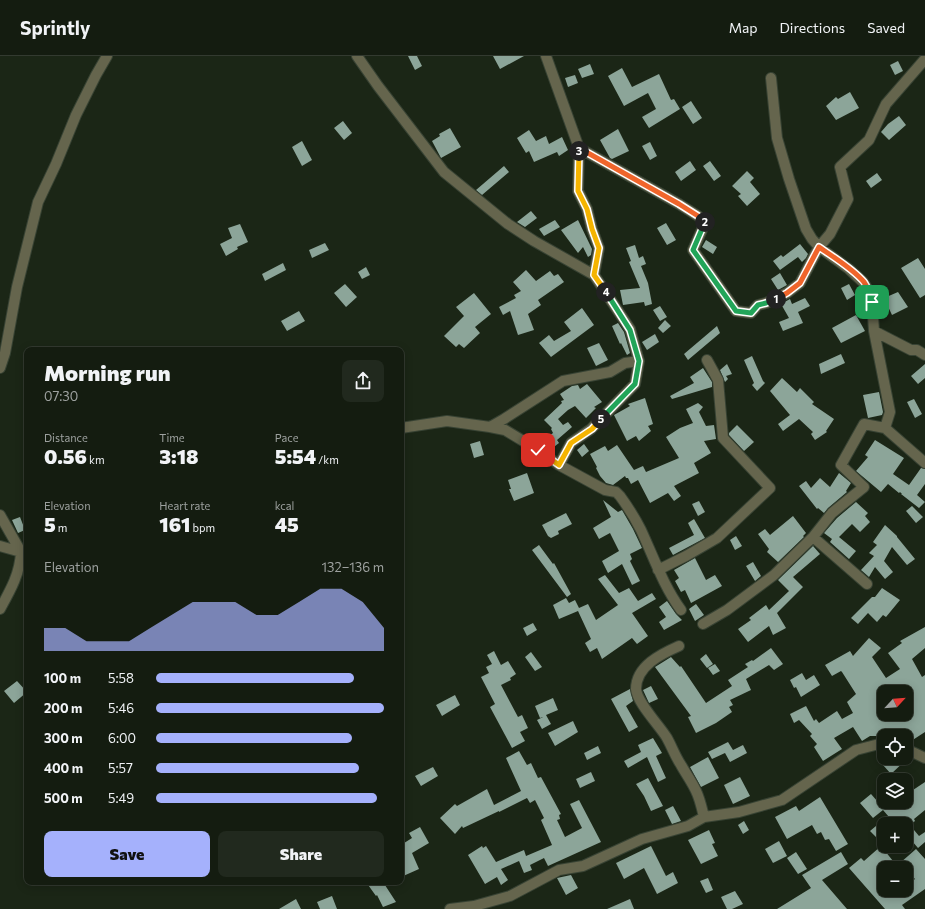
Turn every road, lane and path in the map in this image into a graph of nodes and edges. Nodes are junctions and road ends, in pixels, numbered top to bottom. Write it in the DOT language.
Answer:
graph roads {
  1 [pos="107,56"];
  2 [pos="357,56"];
  3 [pos="546,56"];
  4 [pos="925,59"];
  5 [pos="771,78"];
  6 [pos="579,148"];
  7 [pos="819,247"];
  8 [pos="594,275"];
  9 [pos="874,331"];
  10 [pos="925,355"];
  11 [pos="707,360"];
  12 [pos="639,361"];
  13 [pos="0,368"];
  14 [pos="490,427"];
  15 [pos="404,428"];
  16 [pos="885,428"];
  17 [pos="925,463"];
  18 [pos="559,465"];
  19 [pos="0,515"];
  20 [pos="813,537"];
  21 [pos="0,546"];
  22 [pos="24,551"];
  23 [pos="658,570"];
  24 [pos="868,584"];
  25 [pos="0,609"];
  26 [pos="681,610"];
  27 [pos="703,624"];
  28 [pos="679,646"];
  29 [pos="877,745"];
  30 [pos="913,752"];
  31 [pos="925,758"];
  32 [pos="704,817"];
  33 [pos="450,909"];
  1 -- 13 [label="street"];
  2 -- 8 [label="street"];
  3 -- 6 [label="street"];
  4 -- 7 [label="street"];
  5 -- 7 [label="street"];
  6 -- 7 [label="street"];
  6 -- 8 [label="street"];
  7 -- 9 [label="street"];
  8 -- 12 [label="street"];
  9 -- 10 [label="street"];
  9 -- 16 [label="street"];
  11 -- 23 [label="street"];
  12 -- 14 [label="street"];
  12 -- 18 [label="street"];
  14 -- 15 [label="street"];
  14 -- 18 [label="street"];
  16 -- 17 [label="street"];
  16 -- 20 [label="street"];
  18 -- 23 [label="street"];
  19 -- 22 [label="street"];
  20 -- 24 [label="street"];
  20 -- 27 [label="street"];
  21 -- 22 [label="street"];
  22 -- 25 [label="street"];
  23 -- 26 [label="street"];
  28 -- 32 [label="street"];
  29 -- 32 [label="street"];
  30 -- 31 [label="street"];
  32 -- 33 [label="street"];
}
